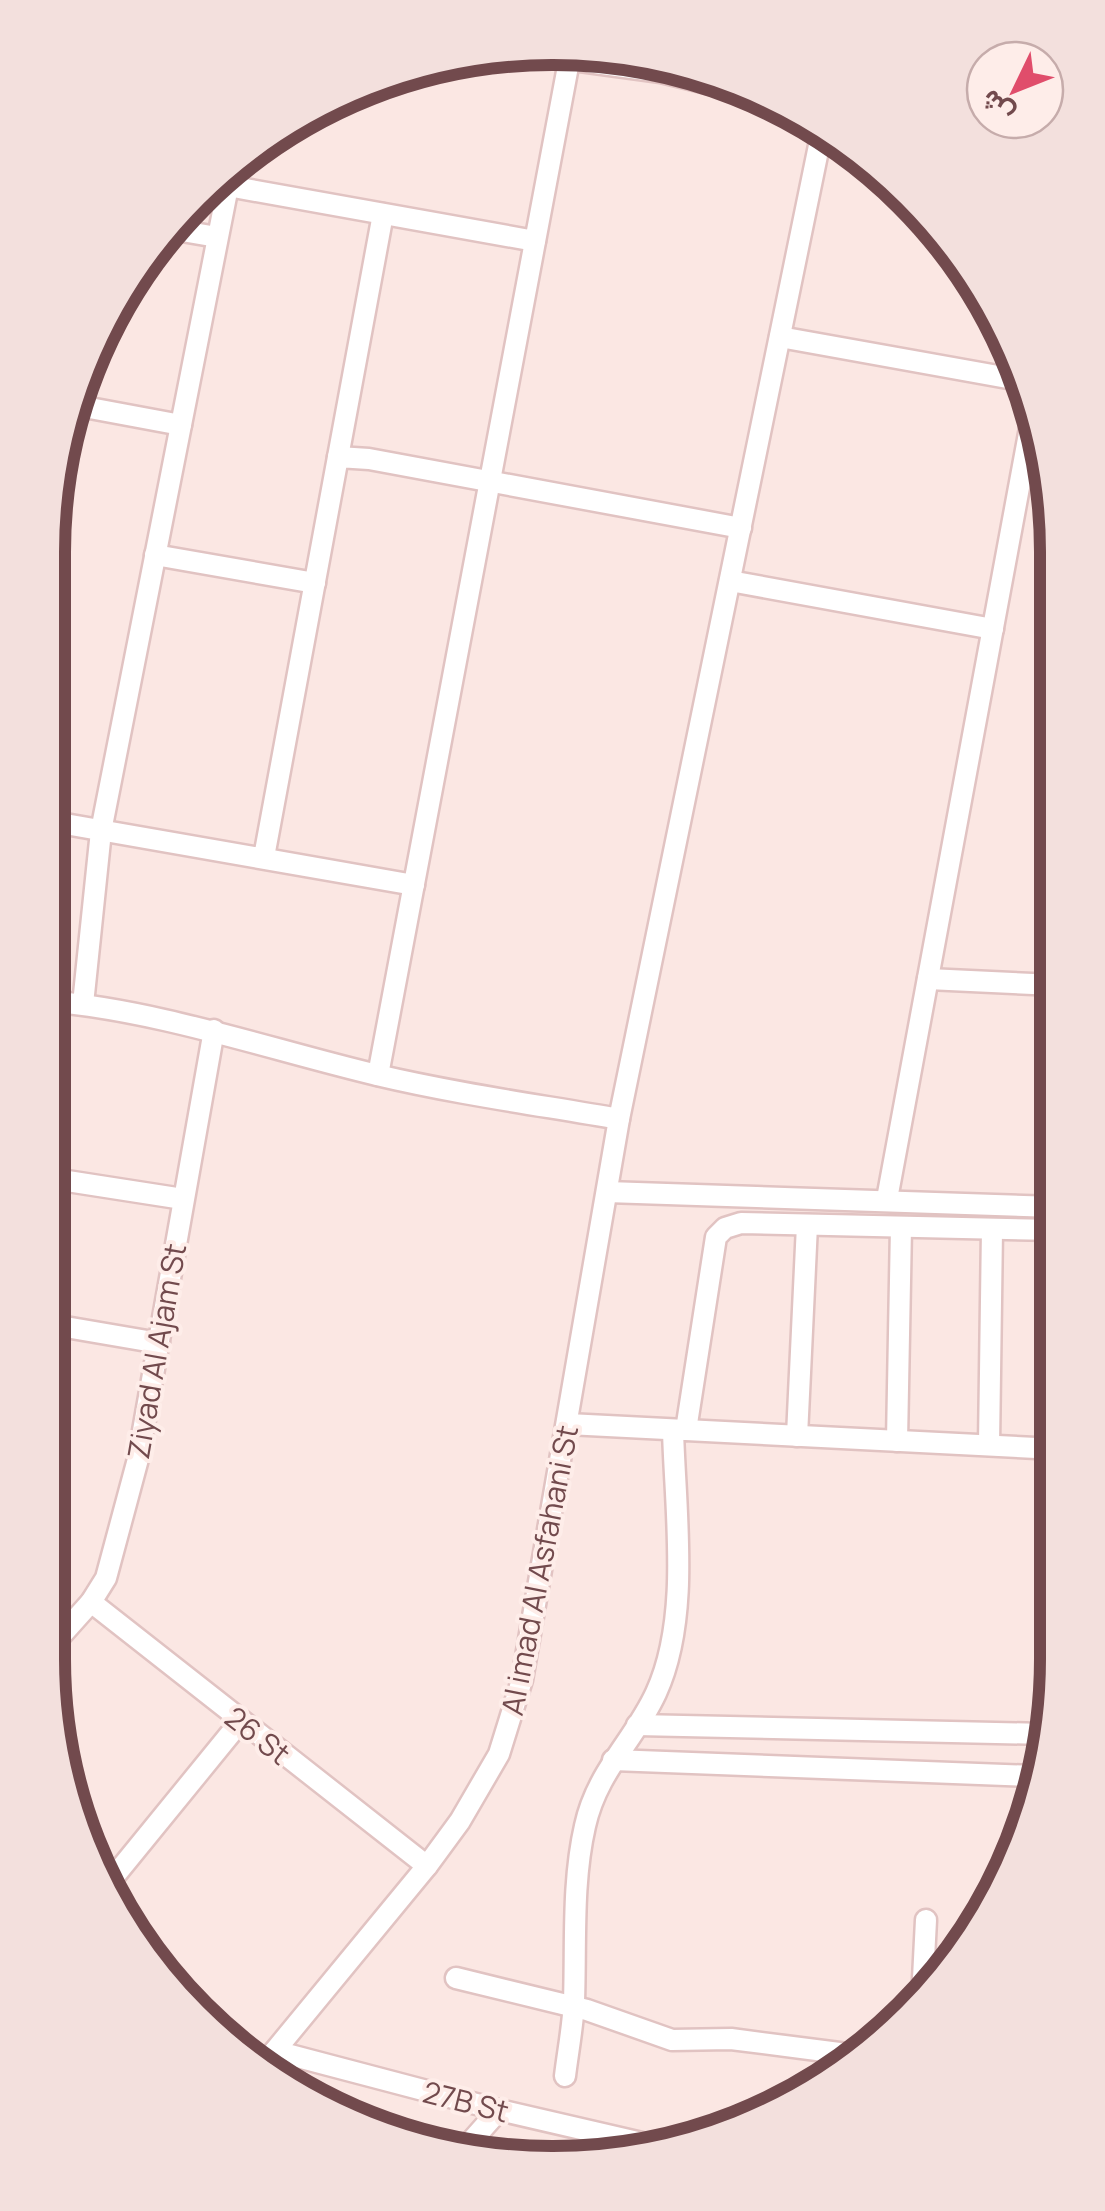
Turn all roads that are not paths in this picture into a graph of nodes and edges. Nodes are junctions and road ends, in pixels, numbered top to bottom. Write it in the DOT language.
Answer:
graph roads {
  1 [pos="569,66"];
  2 [pos="819,145"];
  3 [pos="240,179"];
  4 [pos="227,190"];
  5 [pos="383,214"];
  6 [pos="185,232"];
  7 [pos="217,238"];
  8 [pos="536,241"];
  9 [pos="780,337"];
  10 [pos="1007,378"];
  11 [pos="88,408"];
  12 [pos="181,425"];
  13 [pos="1027,443"];
  14 [pos="338,457"];
  15 [pos="490,482"];
  16 [pos="741,528"];
  17 [pos="155,554"];
  18 [pos="730,581"];
  19 [pos="315,583"];
  20 [pos="993,630"];
  21 [pos="65,824"];
  22 [pos="101,831"];
  23 [pos="264,857"];
  24 [pos="414,885"];
  25 [pos="928,979"];
  26 [pos="1040,984"];
  27 [pos="65,1002"];
  28 [pos="83,1004"];
  29 [pos="214,1030"];
  30 [pos="378,1075"];
  31 [pos="619,1120"];
  32 [pos="65,1181"];
  33 [pos="607,1192"];
  34 [pos="183,1199"];
  35 [pos="888,1200"];
  36 [pos="1040,1205"];
  37 [pos="807,1225"];
  38 [pos="901,1227"];
  39 [pos="992,1229"];
  40 [pos="1040,1230"];
  41 [pos="65,1327"];
  42 [pos="158,1343"];
  43 [pos="568,1424"];
  44 [pos="680,1430"];
  45 [pos="798,1436"];
  46 [pos="897,1440"];
  47 [pos="989,1445"];
  48 [pos="1040,1448"];
  49 [pos="91,1602"];
  50 [pos="65,1631"];
  51 [pos="240,1722"];
  52 [pos="637,1726"];
  53 [pos="804,1730"];
  54 [pos="1034,1734"];
  55 [pos="613,1760"];
  56 [pos="801,1767"];
  57 [pos="1025,1776"];
  58 [pos="427,1866"];
  59 [pos="115,1875"];
  60 [pos="926,1920"];
  61 [pos="923,1975"];
  62 [pos="456,1978"];
  63 [pos="574,2007"];
  64 [pos="838,2053"];
  65 [pos="271,2056"];
  66 [pos="276,2060"];
  67 [pos="565,2076"];
  68 [pos="500,2110"];
  69 [pos="473,2140"];
  70 [pos="629,2140"];
  1 -- 8 [label="street"];
  2 -- 9 [label="street, Al imad Al Asfahani St"];
  3 -- 5 [label="street"];
  4 -- 7 [label="street"];
  5 -- 8 [label="street"];
  5 -- 14 [label="street"];
  6 -- 7 [label="street"];
  7 -- 12 [label="street"];
  8 -- 15 [label="street"];
  9 -- 10 [label="street"];
  9 -- 16 [label="street, Al imad Al Asfahani St"];
  11 -- 12 [label="street"];
  12 -- 17 [label="street"];
  13 -- 20 [label="street"];
  14 -- 15 [label="street"];
  14 -- 19 [label="street"];
  15 -- 16 [label="street"];
  15 -- 24 [label="street"];
  16 -- 18 [label="street, Al imad Al Asfahani St"];
  17 -- 19 [label="street"];
  17 -- 22 [label="street"];
  18 -- 20 [label="street"];
  18 -- 31 [label="street, Al imad Al Asfahani St"];
  19 -- 23 [label="street"];
  20 -- 25 [label="street"];
  21 -- 22 [label="street"];
  22 -- 23 [label="street"];
  22 -- 28 [label="street"];
  23 -- 24 [label="street"];
  24 -- 30 [label="street"];
  25 -- 26 [label="street"];
  25 -- 35 [label="street"];
  27 -- 28 [label="street"];
  28 -- 29 [label="street"];
  29 -- 30 [label="street"];
  29 -- 34 [label="street, Ziyad Al Ajam St"];
  30 -- 31 [label="street"];
  31 -- 33 [label="street, Al imad Al Asfahani St"];
  32 -- 34 [label="street"];
  33 -- 35 [label="street"];
  33 -- 43 [label="street, Al imad Al Asfahani St"];
  34 -- 42 [label="street, Ziyad Al Ajam St"];
  35 -- 36 [label="street"];
  37 -- 38 [label="street"];
  37 -- 44 [label="street"];
  37 -- 45 [label="street"];
  38 -- 39 [label="street"];
  38 -- 46 [label="street"];
  39 -- 40 [label="street"];
  39 -- 47 [label="street"];
  41 -- 42 [label="street"];
  42 -- 49 [label="street, Ziyad Al Ajam St"];
  43 -- 44 [label="street"];
  43 -- 58 [label="street, Al imad Al Asfahani St"];
  44 -- 45 [label="street"];
  44 -- 52 [label="street"];
  45 -- 46 [label="street"];
  46 -- 47 [label="street"];
  47 -- 48 [label="street"];
  49 -- 50 [label="street, Ziyad Al Ajam St"];
  49 -- 51 [label="street, 26 St"];
  51 -- 58 [label="street, 26 St"];
  51 -- 59 [label="street"];
  52 -- 53 [label="street"];
  52 -- 55 [label="street"];
  53 -- 54 [label="street"];
  53 -- 56 [label="street"];
  55 -- 56 [label="street"];
  55 -- 63 [label="street"];
  56 -- 57 [label="street"];
  58 -- 65 [label="street, Al imad Al Asfahani St"];
  60 -- 61 [label="street"];
  62 -- 63 [label="street"];
  63 -- 64 [label="street"];
  63 -- 67 [label="street"];
  66 -- 68 [label="street, 27B St"];
  68 -- 69 [label="street"];
  68 -- 70 [label="street, 27B St"];
}
